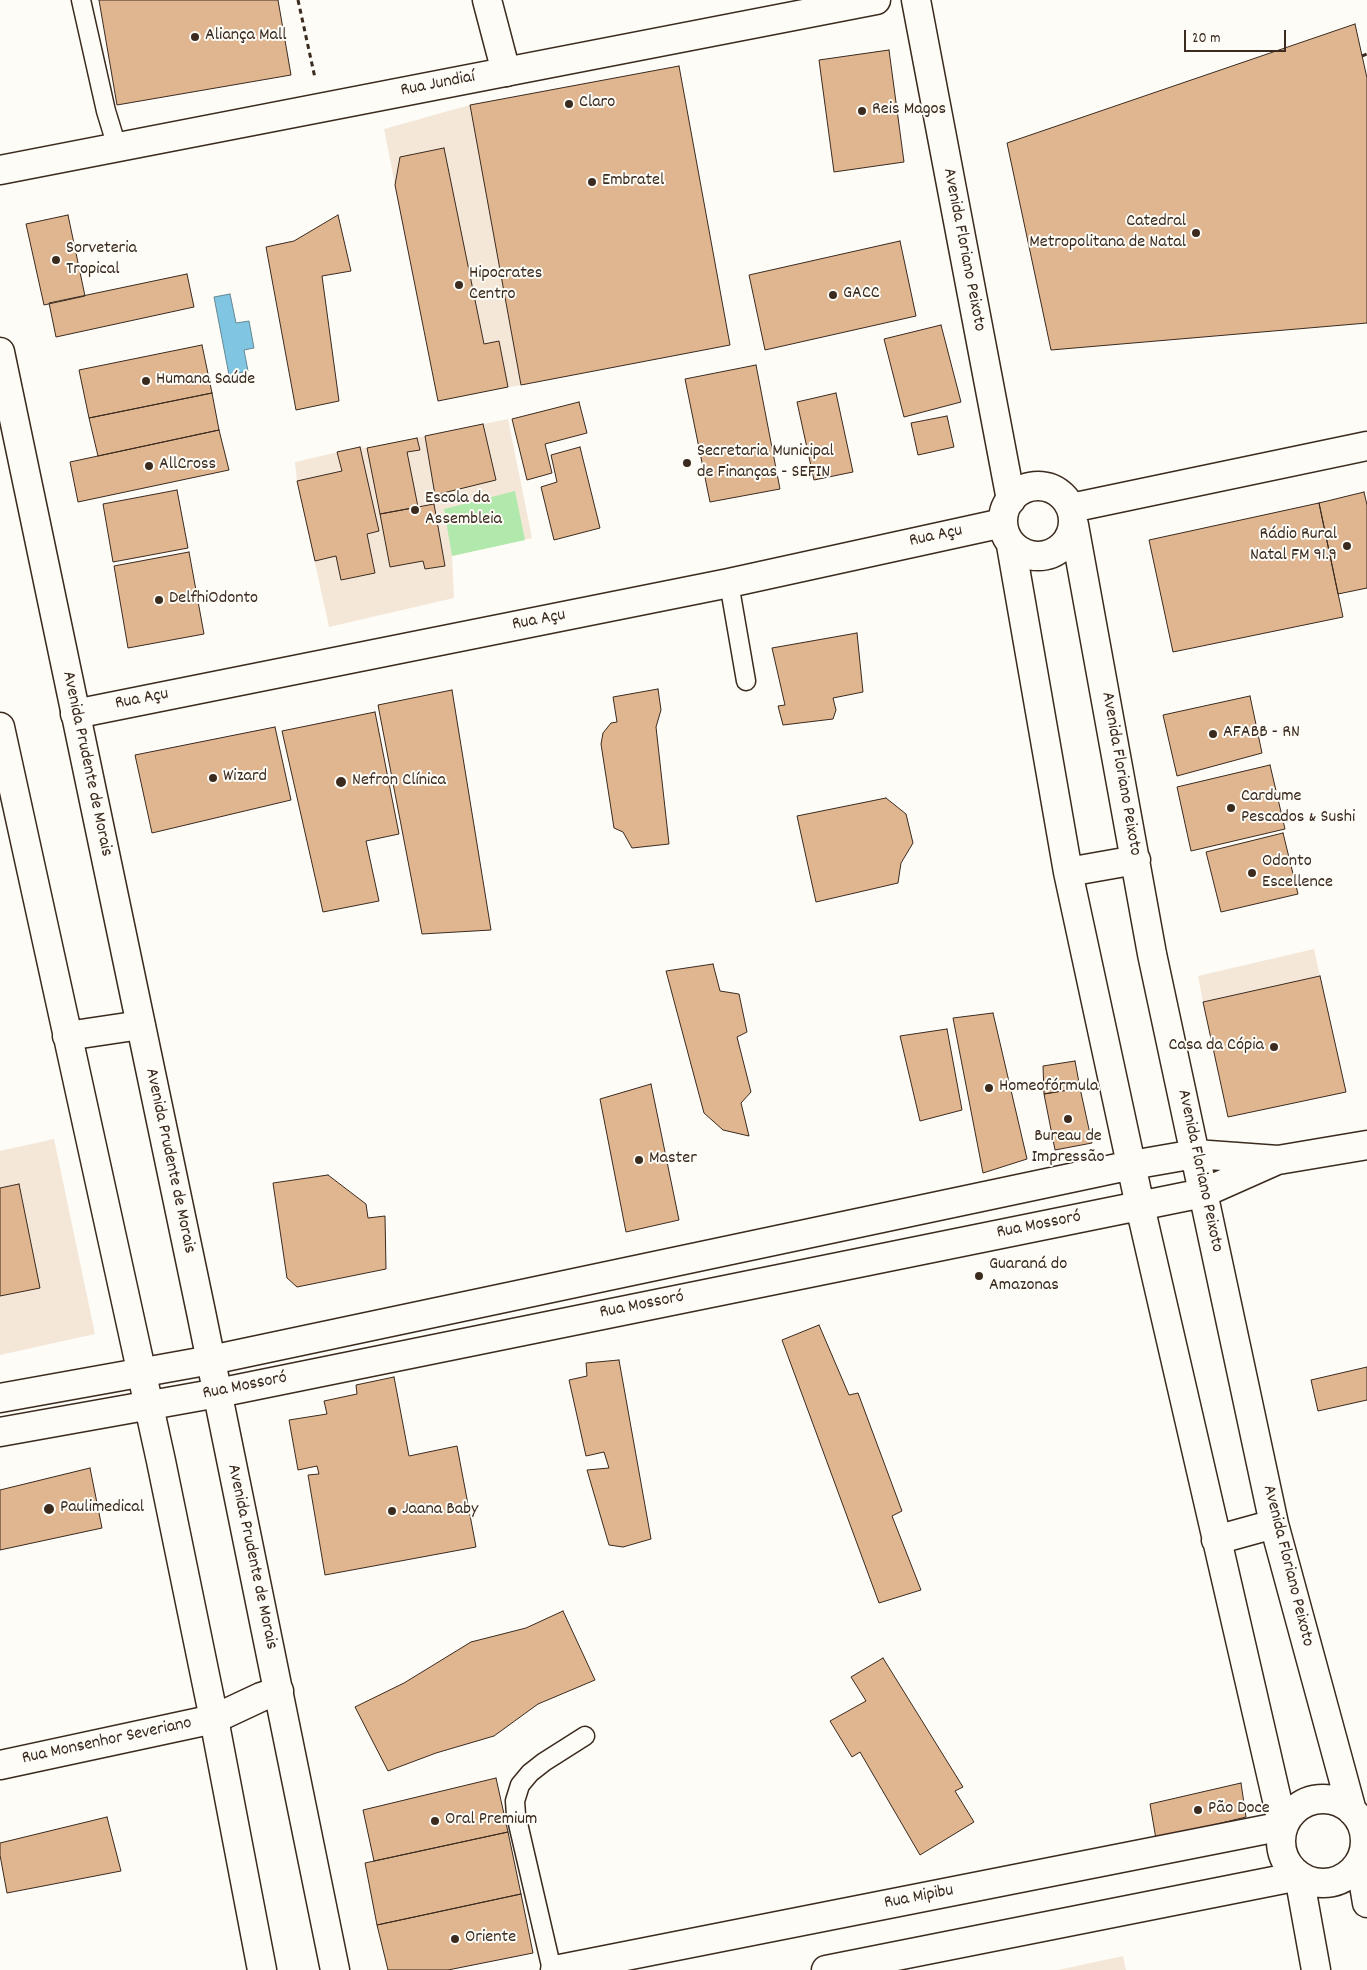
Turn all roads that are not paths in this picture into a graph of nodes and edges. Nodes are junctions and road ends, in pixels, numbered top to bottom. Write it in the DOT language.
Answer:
graph roads {
  1 [pos="81,0"];
  2 [pos="487,0"];
  3 [pos="876,0"];
  4 [pos="916,0"];
  5 [pos="506,72"];
  6 [pos="117,147"];
  7 [pos="0,170"];
  8 [pos="0,352"];
  9 [pos="1367,446"];
  10 [pos="1072,516"];
  11 [pos="1008,522"];
  12 [pos="729,583"];
  13 [pos="746,681"];
  14 [pos="75,714"];
  15 [pos="0,730"];
  16 [pos="1136,860"];
  17 [pos="1068,872"];
  18 [pos="141,1025"];
  19 [pos="67,1036"];
  20 [pos="1367,1145"];
  21 [pos="1195,1154"];
  22 [pos="1278,1160"];
  23 [pos="1132,1165"];
  24 [pos="1203,1193"];
  25 [pos="1140,1206"];
  26 [pos="211,1360"];
  27 [pos="140,1372"];
  28 [pos="218,1393"];
  29 [pos="0,1398"];
  30 [pos="148,1404"];
  31 [pos="0,1432"];
  32 [pos="1274,1524"];
  33 [pos="1216,1540"];
  34 [pos="279,1691"];
  35 [pos="214,1719"];
  36 [pos="585,1736"];
  37 [pos="0,1765"];
  38 [pos="1360,1811"];
  39 [pos="1283,1826"];
  40 [pos="1363,1860"];
  41 [pos="1299,1876"];
  42 [pos="1367,1903"];
  43 [pos="262,1970"];
  44 [pos="335,1970"];
  45 [pos="554,1970"];
  46 [pos="826,1970"];
  47 [pos="1316,1970"];
  1 -- 6 [label="lane"];
  2 -- 5 [label="street"];
  3 -- 5 [label="street, Rua Jundiaí"];
  4 -- 11 [label="street, Avenida Floriano Peixoto"];
  5 -- 6 [label="street, Rua Jundiaí"];
  6 -- 7 [label="street, Rua Jundiaí"];
  8 -- 14 [label="street, Avenida Prudente de Morais"];
  9 -- 10 [label="street"];
  10 -- 11 [label="street"];
  10 -- 11 [label="street"];
  10 -- 16 [label="street, Avenida Floriano Peixoto"];
  11 -- 12 [label="street, Rua Açu"];
  11 -- 17 [label="street, Avenida Floriano Peixoto"];
  12 -- 13 [label="lane"];
  12 -- 14 [label="street, Rua Açu"];
  14 -- 18 [label="street, Avenida Prudente de Morais"];
  15 -- 19 [label="street"];
  16 -- 17 [label="street"];
  16 -- 21 [label="street, Avenida Floriano Peixoto"];
  17 -- 23 [label="street, Avenida Floriano Peixoto"];
  18 -- 19 [label="street"];
  18 -- 26 [label="street, Avenida Prudente de Morais"];
  19 -- 27 [label="street"];
  20 -- 22 [label="street, Rua Mossoró"];
  21 -- 22 [label="street, Rua Mossoró"];
  21 -- 23 [label="street, Rua Mossoró"];
  21 -- 24 [label="street, Avenida Floriano Peixoto"];
  22 -- 24 [label="street, Rua Mossoró"];
  23 -- 25 [label="street, Avenida Floriano Peixoto"];
  23 -- 26 [label="street, Rua Mossoró"];
  24 -- 25 [label="street, Rua Mossoró"];
  24 -- 32 [label="street, Avenida Floriano Peixoto"];
  25 -- 28 [label="street, Rua Mossoró"];
  25 -- 33 [label="street, Avenida Floriano Peixoto"];
  26 -- 27 [label="street, Rua Mossoró"];
  26 -- 28 [label="street, Avenida Prudente de Morais"];
  27 -- 29 [label="street, Rua Mossoró"];
  27 -- 30 [label="street"];
  28 -- 30 [label="street, Rua Mossoró"];
  28 -- 34 [label="street, Avenida Prudente de Morais"];
  30 -- 31 [label="street, Rua Mossoró"];
  30 -- 35 [label="street"];
  32 -- 33 [label="street"];
  32 -- 38 [label="street, Avenida Floriano Peixoto"];
  33 -- 39 [label="street, Avenida Floriano Peixoto"];
  34 -- 35 [label="street, Rua Monsenhor Severiano"];
  34 -- 44 [label="street, Avenida Prudente de Morais"];
  35 -- 37 [label="street, Rua Monsenhor Severiano"];
  35 -- 43 [label="street"];
  36 -- 45 [label="lane"];
  38 -- 39 [label="street"];
  38 -- 40 [label="street"];
  39 -- 41 [label="street"];
  39 -- 45 [label="street, Rua Mipibu"];
  40 -- 41 [label="street"];
  40 -- 42 [label="street"];
  41 -- 46 [label="street"];
  41 -- 47 [label="street"];
}
